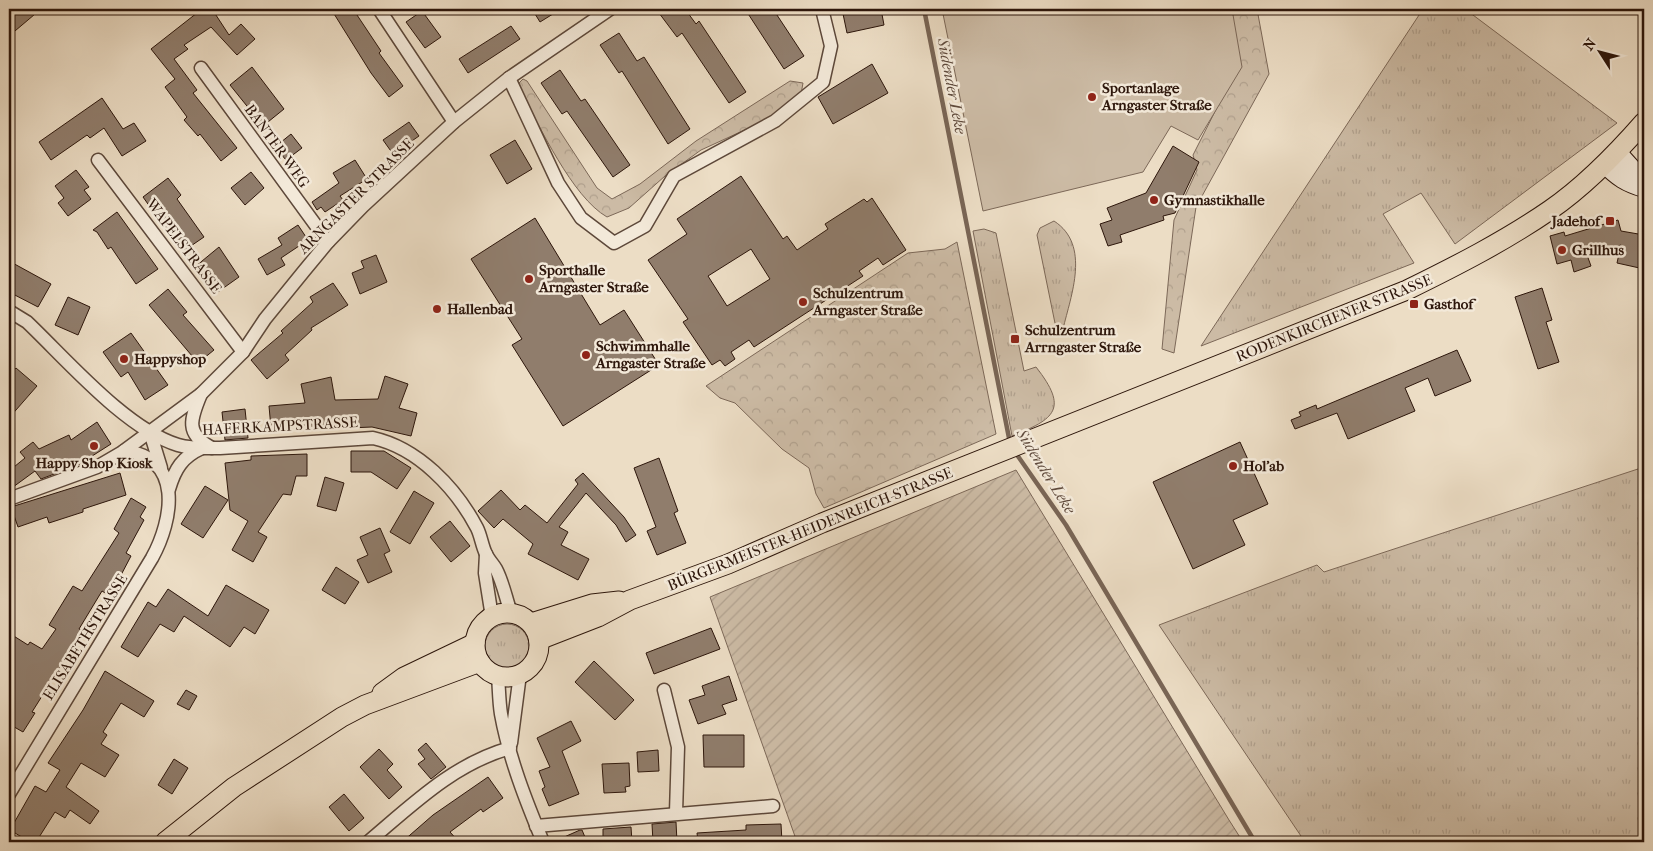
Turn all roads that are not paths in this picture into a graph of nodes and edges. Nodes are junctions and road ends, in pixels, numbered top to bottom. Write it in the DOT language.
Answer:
graph roads {
  1 [pos="379,9"];
  2 [pos="610,9"];
  3 [pos="822,9"];
  4 [pos="201,68"];
  5 [pos="509,78"];
  6 [pos="454,122"];
  7 [pos="1644,122"];
  8 [pos="1611,158"];
  9 [pos="98,160"];
  10 [pos="1644,182"];
  11 [pos="1644,188"];
  12 [pos="328,242"];
  13 [pos="9,310"];
  14 [pos="243,352"];
  15 [pos="201,394"];
  16 [pos="150,432"];
  17 [pos="207,448"];
  18 [pos="124,451"];
  19 [pos="990,458"];
  20 [pos="162,472"];
  21 [pos="169,489"];
  22 [pos="9,499"];
  23 [pos="486,554"];
  24 [pos="630,600"];
  25 [pos="511,613"];
  26 [pos="492,617"];
  27 [pos="530,623"];
  28 [pos="539,640"];
  29 [pos="475,643"];
  30 [pos="480,662"];
  31 [pos="520,674"];
  32 [pos="498,676"];
  33 [pos="664,690"];
  34 [pos="365,705"];
  35 [pos="510,748"];
  36 [pos="9,794"];
  37 [pos="773,806"];
  38 [pos="676,813"];
  39 [pos="536,826"];
  40 [pos="165,842"];
  41 [pos="368,842"];
  42 [pos="543,842"];
  1 -- 6 [label="street"];
  2 -- 5 [label="street, ARNGASTER STRASSE"];
  3 -- 5 [label="street"];
  4 -- 12 [label="street, BANTER WEG"];
  5 -- 6 [label="street, ARNGASTER STRASSE"];
  6 -- 12 [label="street, ARNGASTER STRASSE"];
  7 -- 8 [label="main road, RODENKIRCHENER STRASSE"];
  8 -- 10 [label="street"];
  8 -- 11 [label="street"];
  8 -- 19 [label="main road, RODENKIRCHENER STRASSE"];
  9 -- 14 [label="street, WAPELSTRASSE"];
  12 -- 14 [label="street, ARNGASTER STRASSE"];
  13 -- 16 [label="street, HAFERKAMPSTRASSE"];
  14 -- 15 [label="street, ARNGASTER STRASSE"];
  15 -- 16 [label="street, ARNGASTER STRASSE"];
  15 -- 17 [label="street"];
  16 -- 17 [label="street, HAFERKAMPSTRASSE"];
  16 -- 18 [label="street"];
  16 -- 20 [label="street"];
  17 -- 21 [label="street"];
  17 -- 23 [label="street, HAFERKAMPSTRASSE"];
  18 -- 20 [label="street"];
  18 -- 22 [label="street"];
  19 -- 24 [label="main road, BÜRGERMEISTER-HEIDENREICH-STRASSE"];
  20 -- 21 [label="street"];
  21 -- 36 [label="street, ELISABETHSTRASSE"];
  23 -- 25 [label="street, HAFERKAMPSTRASSE"];
  23 -- 26 [label="street, HAFERKAMPSTRASSE"];
  24 -- 27 [label="main road, BÜRGERMEISTER-HEIDENREICH-STRASSE"];
  24 -- 28 [label="main road, BÜRGERMEISTER-HEIDENREICH-STRASSE"];
  25 -- 26 [label="main road"];
  25 -- 27 [label="main road"];
  26 -- 29 [label="main road"];
  27 -- 28 [label="main road"];
  28 -- 31 [label="main road"];
  29 -- 30 [label="main road"];
  29 -- 34 [label="main road"];
  30 -- 32 [label="main road"];
  30 -- 34 [label="main road"];
  31 -- 32 [label="main road"];
  31 -- 35 [label="street"];
  32 -- 35 [label="street"];
  33 -- 38 [label="street"];
  34 -- 40 [label="main road"];
  35 -- 39 [label="street"];
  35 -- 41 [label="street"];
  37 -- 38 [label="street"];
  38 -- 39 [label="street"];
  39 -- 42 [label="street"];
}
